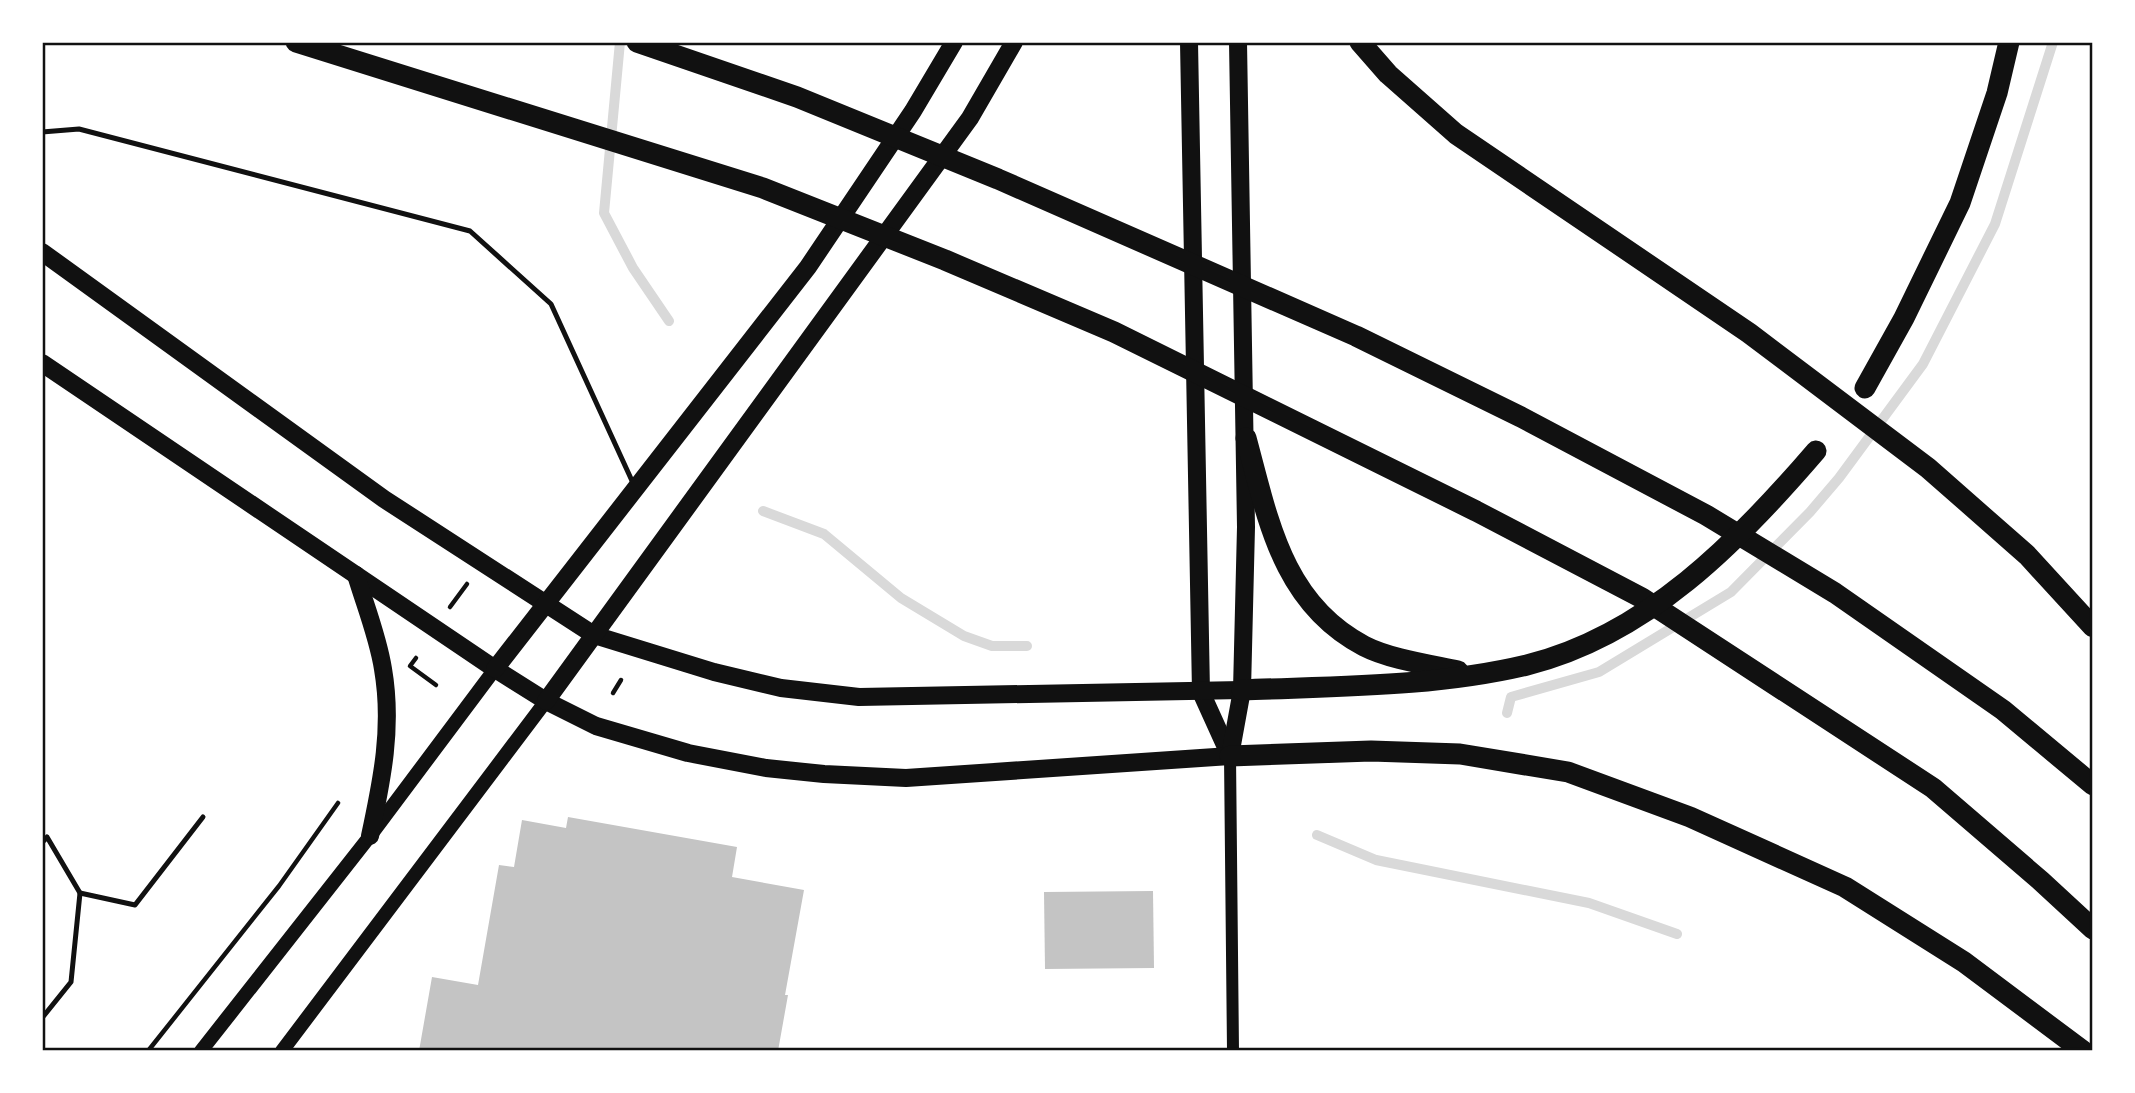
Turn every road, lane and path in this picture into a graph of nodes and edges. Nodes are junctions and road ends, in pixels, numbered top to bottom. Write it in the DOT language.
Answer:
graph roads {
  1 [pos="296,42"];
  2 [pos="637,42"];
  3 [pos="954,42"];
  4 [pos="1014,42"];
  5 [pos="1189,42"];
  6 [pos="1238,42"];
  7 [pos="1360,42"];
  8 [pos="2009,42"];
  9 [pos="42,132"];
  10 [pos="42,252"];
  11 [pos="42,363"];
  12 [pos="1865,388"];
  13 [pos="1246,438"];
  14 [pos="1816,451"];
  15 [pos="635,486"];
  16 [pos="356,575"];
  17 [pos="467,584"];
  18 [pos="544,603"];
  19 [pos="450,607"];
  20 [pos="2093,627"];
  21 [pos="594,635"];
  22 [pos="416,658"];
  23 [pos="495,668"];
  24 [pos="421,675"];
  25 [pos="1477,675"];
  26 [pos="621,680"];
  27 [pos="415,683"];
  28 [pos="436,685"];
  29 [pos="1242,690"];
  30 [pos="1201,692"];
  31 [pos="613,693"];
  32 [pos="546,701"];
  33 [pos="1230,756"];
  34 [pos="2093,785"];
  35 [pos="338,803"];
  36 [pos="204,817"];
  37 [pos="370,836"];
  38 [pos="42,843"];
  39 [pos="80,892"];
  40 [pos="2093,929"];
  41 [pos="42,1018"];
  42 [pos="148,1051"];
  43 [pos="201,1051"];
  44 [pos="282,1051"];
  45 [pos="1233,1051"];
  46 [pos="2083,1051"];
  1 -- 40 [label="highway"];
  2 -- 34 [label="highway"];
  3 -- 15 [label="main road"];
  4 -- 21 [label="main road"];
  5 -- 30 [label="main road"];
  6 -- 13 [label="main road"];
  7 -- 20 [label="highway"];
  8 -- 12 [label="highway"];
  9 -- 15 [label="lane"];
  10 -- 18 [label="main road"];
  11 -- 16 [label="main road"];
  13 -- 25 [label="highway"];
  13 -- 29 [label="main road"];
  14 -- 25 [label="highway"];
  15 -- 18 [label="main road"];
  16 -- 23 [label="main road"];
  16 -- 37 [label="main road"];
  17 -- 19 [label="path"];
  18 -- 21 [label="main road"];
  18 -- 23 [label="main road"];
  21 -- 30 [label="main road"];
  21 -- 32 [label="main road"];
  22 -- 24 [label="path"];
  23 -- 32 [label="main road"];
  23 -- 37 [label="main road"];
  24 -- 27 [label="path"];
  24 -- 28 [label="path"];
  25 -- 29 [label="highway"];
  26 -- 31 [label="path"];
  29 -- 30 [label="main road"];
  29 -- 33 [label="main road"];
  30 -- 33 [label="main road"];
  32 -- 33 [label="main road"];
  32 -- 44 [label="main road"];
  33 -- 45 [label="street"];
  33 -- 46 [label="highway"];
  35 -- 42 [label="path"];
  36 -- 39 [label="lane"];
  37 -- 43 [label="main road"];
  38 -- 39 [label="lane"];
  39 -- 41 [label="lane"];
}
